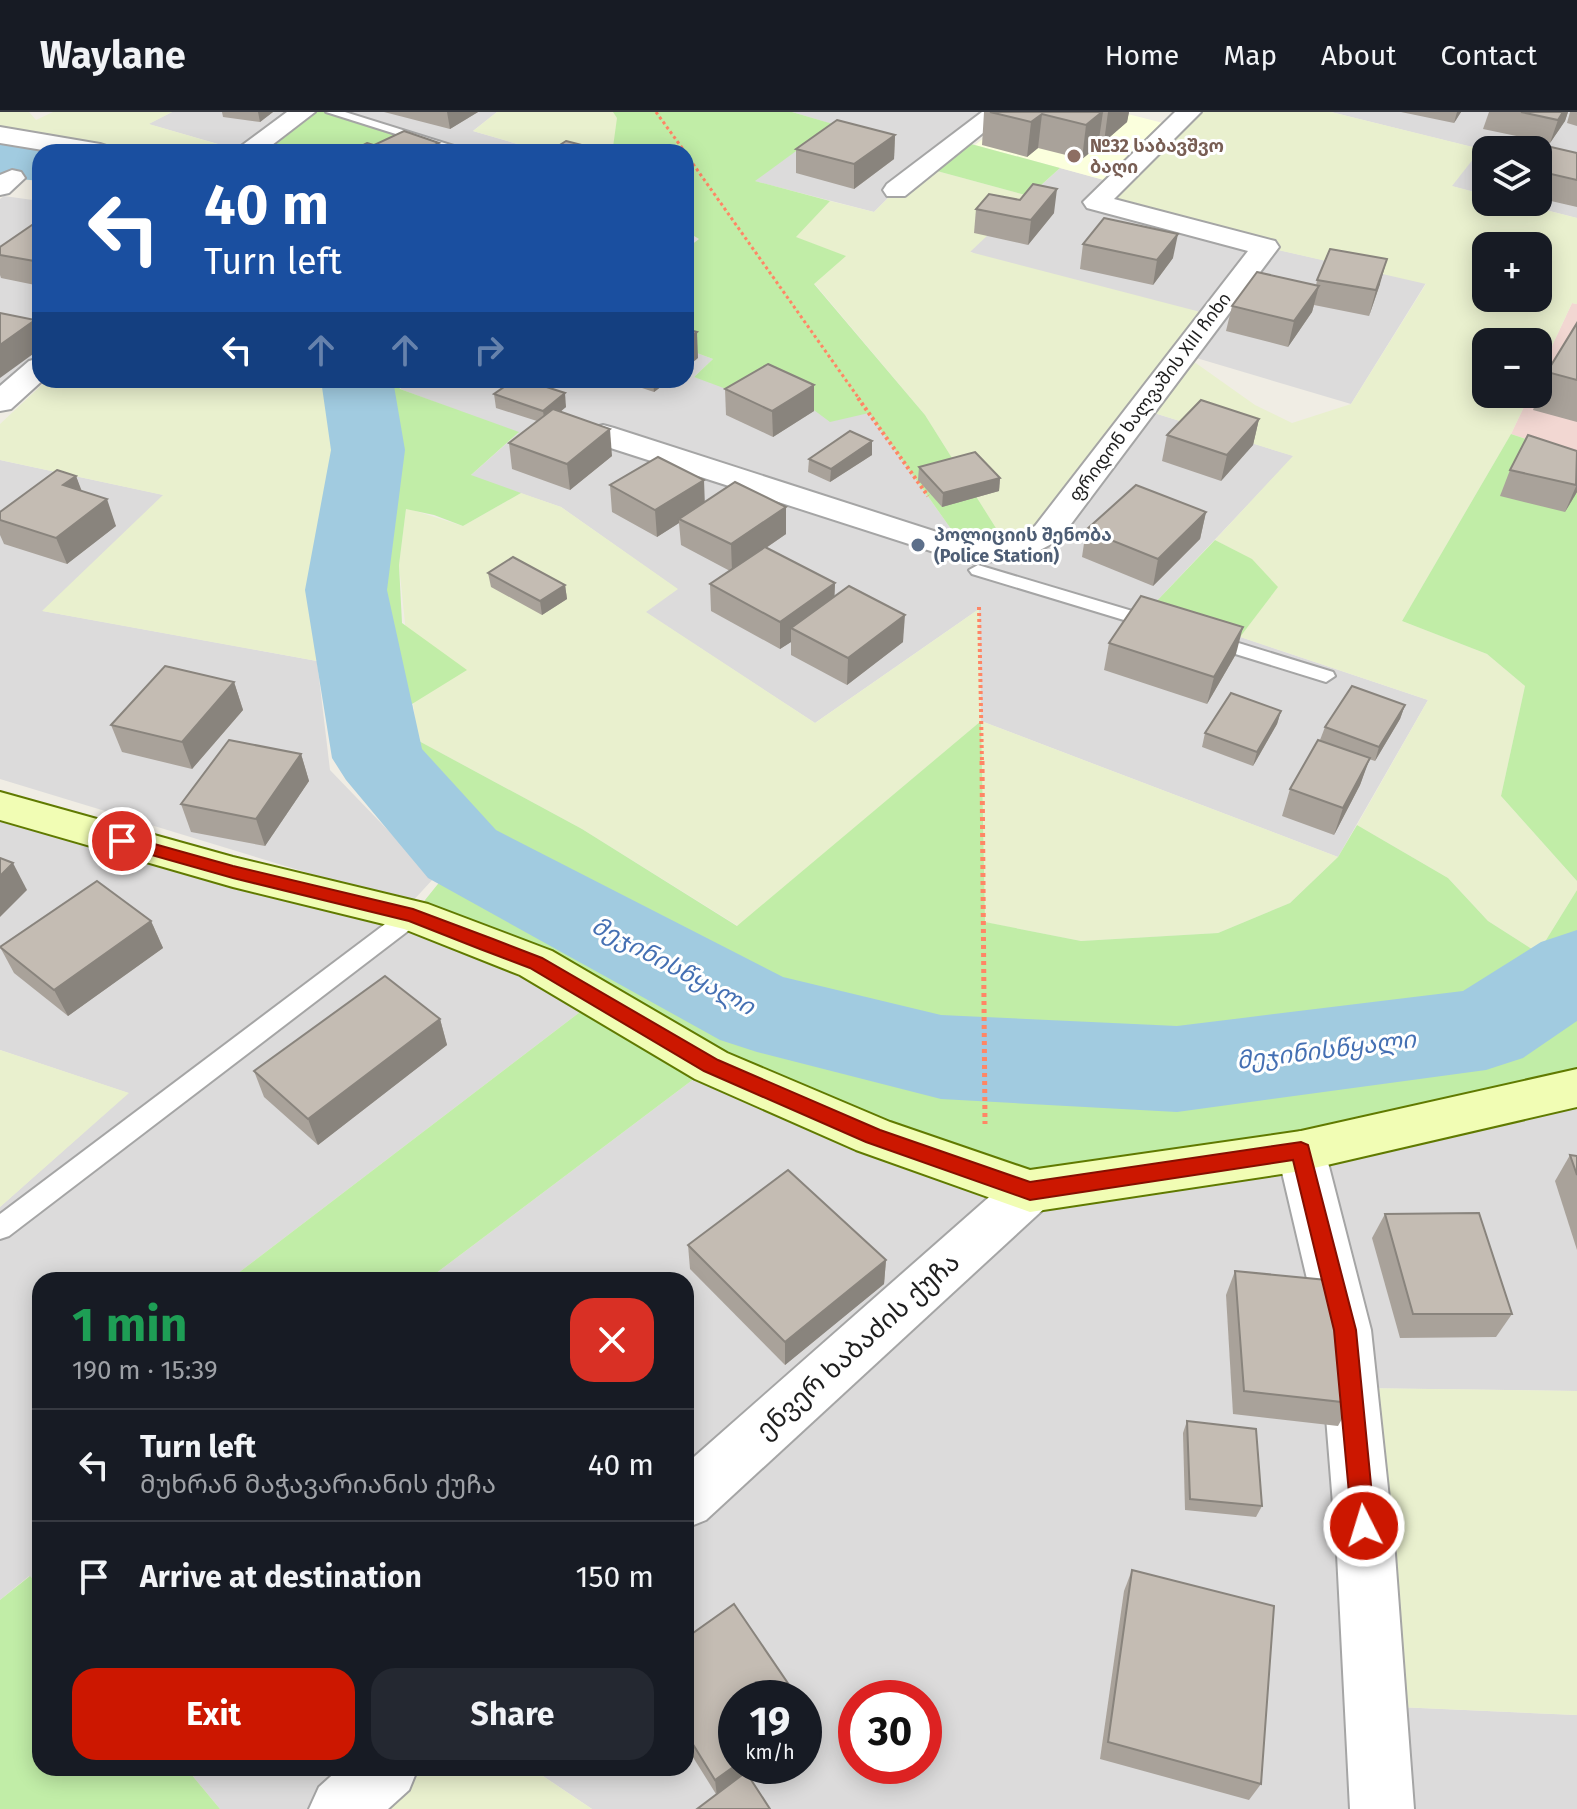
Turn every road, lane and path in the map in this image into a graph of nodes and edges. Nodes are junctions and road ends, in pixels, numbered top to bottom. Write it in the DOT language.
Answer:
graph roads {
  1 [pos="29,112"];
  2 [pos="303,112"];
  3 [pos="332,112"];
  4 [pos="656,112"];
  5 [pos="997,112"];
  6 [pos="1189,112"];
  7 [pos="0,135"];
  8 [pos="50,144"];
  9 [pos="59,144"];
  10 [pos="257,144"];
  11 [pos="440,144"];
  12 [pos="679,144"];
  13 [pos="694,166"];
  14 [pos="896,190"];
  15 [pos="32,374"];
  16 [pos="0,402"];
  17 [pos="603,435"];
  18 [pos="973,561"];
  19 [pos="1326,676"];
  20 [pos="0,806"];
  21 [pos="413,915"];
  22 [pos="1577,1088"];
  23 [pos="985,1124"];
  24 [pos="1301,1151"];
  25 [pos="1030,1191"];
  26 [pos="0,1228"];
  27 [pos="694,1494"];
  28 [pos="378,1776"];
  29 [pos="341,1809"];
  30 [pos="1382,1809"];
  1 -- 9 [label="street"];
  2 -- 10 [label="street"];
  3 -- 11 [label="lane"];
  4 -- 12 [label="path"];
  5 -- 14 [label="street"];
  6 -- 18 [label="street, ფრიდონ ხალვაშის XIII ჩიხი"];
  7 -- 8 [label="street"];
  13 -- 18 [label="path"];
  15 -- 16 [label="street"];
  17 -- 18 [label="street, ფრიდონ ხალვაშის XIII ჩიხი"];
  18 -- 19 [label="lane"];
  18 -- 23 [label="path"];
  20 -- 21 [label="street"];
  21 -- 25 [label="street"];
  21 -- 26 [label="lane"];
  22 -- 24 [label="street"];
  24 -- 25 [label="street"];
  24 -- 30 [label="street"];
  25 -- 27 [label="street, ენვერ ხაბაძის ქუჩა"];
  28 -- 29 [label="street"];
}
